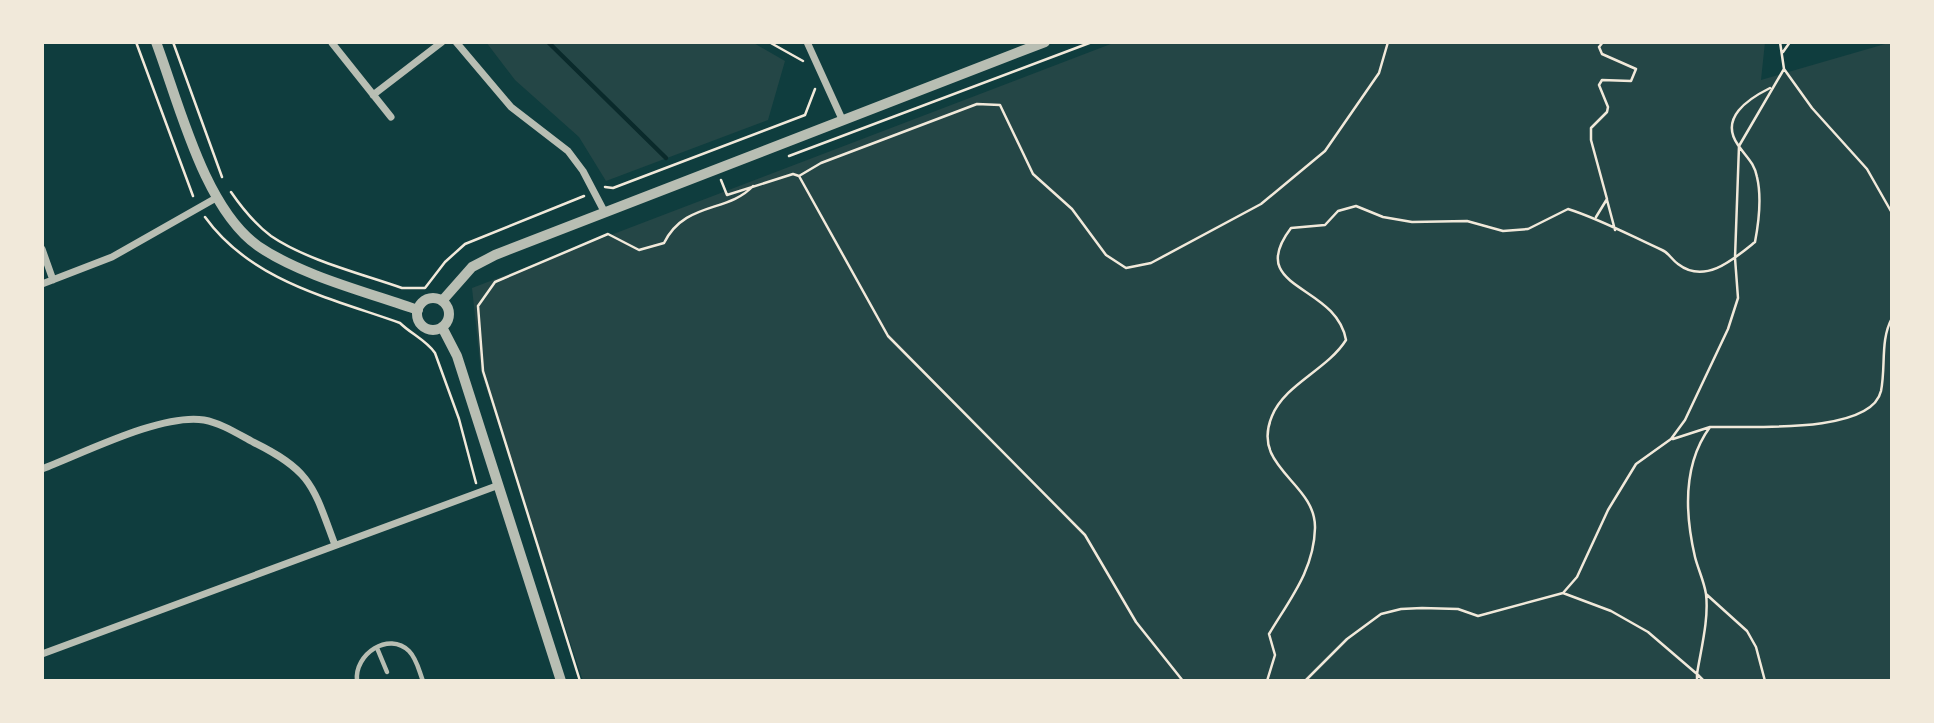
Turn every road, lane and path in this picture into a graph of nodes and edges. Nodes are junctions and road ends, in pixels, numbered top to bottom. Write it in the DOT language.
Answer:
graph roads {
  1 [pos="156,42"];
  2 [pos="173,42"];
  3 [pos="442,42"];
  4 [pos="456,42"];
  5 [pos="769,42"];
  6 [pos="807,42"];
  7 [pos="1045,42"];
  8 [pos="1092,42"];
  9 [pos="1388,42"];
  10 [pos="1603,42"];
  11 [pos="1780,42"];
  12 [pos="1790,42"];
  13 [pos="332,43"];
  14 [pos="1783,52"];
  15 [pos="1784,69"];
  16 [pos="808,72"];
  17 [pos="813,83"];
  18 [pos="1770,88"];
  19 [pos="373,95"];
  20 [pos="391,117"];
  21 [pos="842,119"];
  22 [pos="1739,146"];
  23 [pos="789,157"];
  24 [pos="716,169"];
  25 [pos="649,175"];
  26 [pos="799,176"];
  27 [pos="223,178"];
  28 [pos="753,186"];
  29 [pos="229,190"];
  30 [pos="594,191"];
  31 [pos="216,198"];
  32 [pos="1606,199"];
  33 [pos="604,211"];
  34 [pos="1892,213"];
  35 [pos="1596,218"];
  36 [pos="1615,230"];
  37 [pos="42,249"];
  38 [pos="1735,258"];
  39 [pos="54,280"];
  40 [pos="42,284"];
  41 [pos="442,302"];
  42 [pos="418,310"];
  43 [pos="1892,318"];
  44 [pos="442,327"];
  45 [pos="1710,427"];
  46 [pos="1671,439"];
  47 [pos="42,468"];
  48 [pos="499,485"];
  49 [pos="335,545"];
  50 [pos="1563,593"];
  51 [pos="1706,594"];
  52 [pos="377,648"];
  53 [pos="42,654"];
  54 [pos="387,672"];
  55 [pos="1698,674"];
  56 [pos="358,681"];
  57 [pos="423,681"];
  58 [pos="561,681"];
  59 [pos="580,681"];
  60 [pos="1183,681"];
  61 [pos="1268,681"];
  62 [pos="1305,681"];
  63 [pos="1697,681"];
  64 [pos="1704,681"];
  65 [pos="1765,681"];
  1 -- 31 [label="street"];
  2 -- 27 [label="path"];
  3 -- 19 [label="street"];
  4 -- 30 [label="street"];
  5 -- 16 [label="path"];
  6 -- 21 [label="street"];
  7 -- 21 [label="street"];
  8 -- 23 [label="path"];
  9 -- 26 [label="path"];
  10 -- 32 [label="path"];
  11 -- 14 [label="path"];
  12 -- 14 [label="path"];
  13 -- 19 [label="street"];
  14 -- 15 [label="path"];
  15 -- 18 [label="path"];
  15 -- 34 [label="path"];
  17 -- 25 [label="path"];
  18 -- 22 [label="path"];
  18 -- 22 [label="path"];
  19 -- 20 [label="street"];
  21 -- 24 [label="street"];
  22 -- 38 [label="path"];
  22 -- 38 [label="path"];
  24 -- 28 [label="path"];
  24 -- 33 [label="street"];
  26 -- 28 [label="path"];
  26 -- 60 [label="path"];
  28 -- 59 [label="path"];
  29 -- 30 [label="path"];
  30 -- 33 [label="street"];
  31 -- 39 [label="street"];
  31 -- 42 [label="street"];
  32 -- 35 [label="path"];
  32 -- 36 [label="path"];
  33 -- 41 [label="street"];
  35 -- 36 [label="path"];
  35 -- 61 [label="path"];
  36 -- 38 [label="path"];
  37 -- 39 [label="street"];
  38 -- 46 [label="path"];
  39 -- 40 [label="street"];
  41 -- 42 [label="street"];
  41 -- 44 [label="street"];
  42 -- 44 [label="street"];
  43 -- 45 [label="path"];
  44 -- 48 [label="street"];
  45 -- 46 [label="path"];
  45 -- 51 [label="path"];
  46 -- 50 [label="path"];
  47 -- 49 [label="street"];
  48 -- 49 [label="street"];
  48 -- 58 [label="street"];
  49 -- 53 [label="street"];
  50 -- 55 [label="path"];
  50 -- 62 [label="path"];
  51 -- 55 [label="path"];
  51 -- 65 [label="path"];
  52 -- 54 [label="lane"];
  52 -- 56 [label="lane"];
  52 -- 57 [label="lane"];
  55 -- 63 [label="path"];
  55 -- 64 [label="path"];
}
